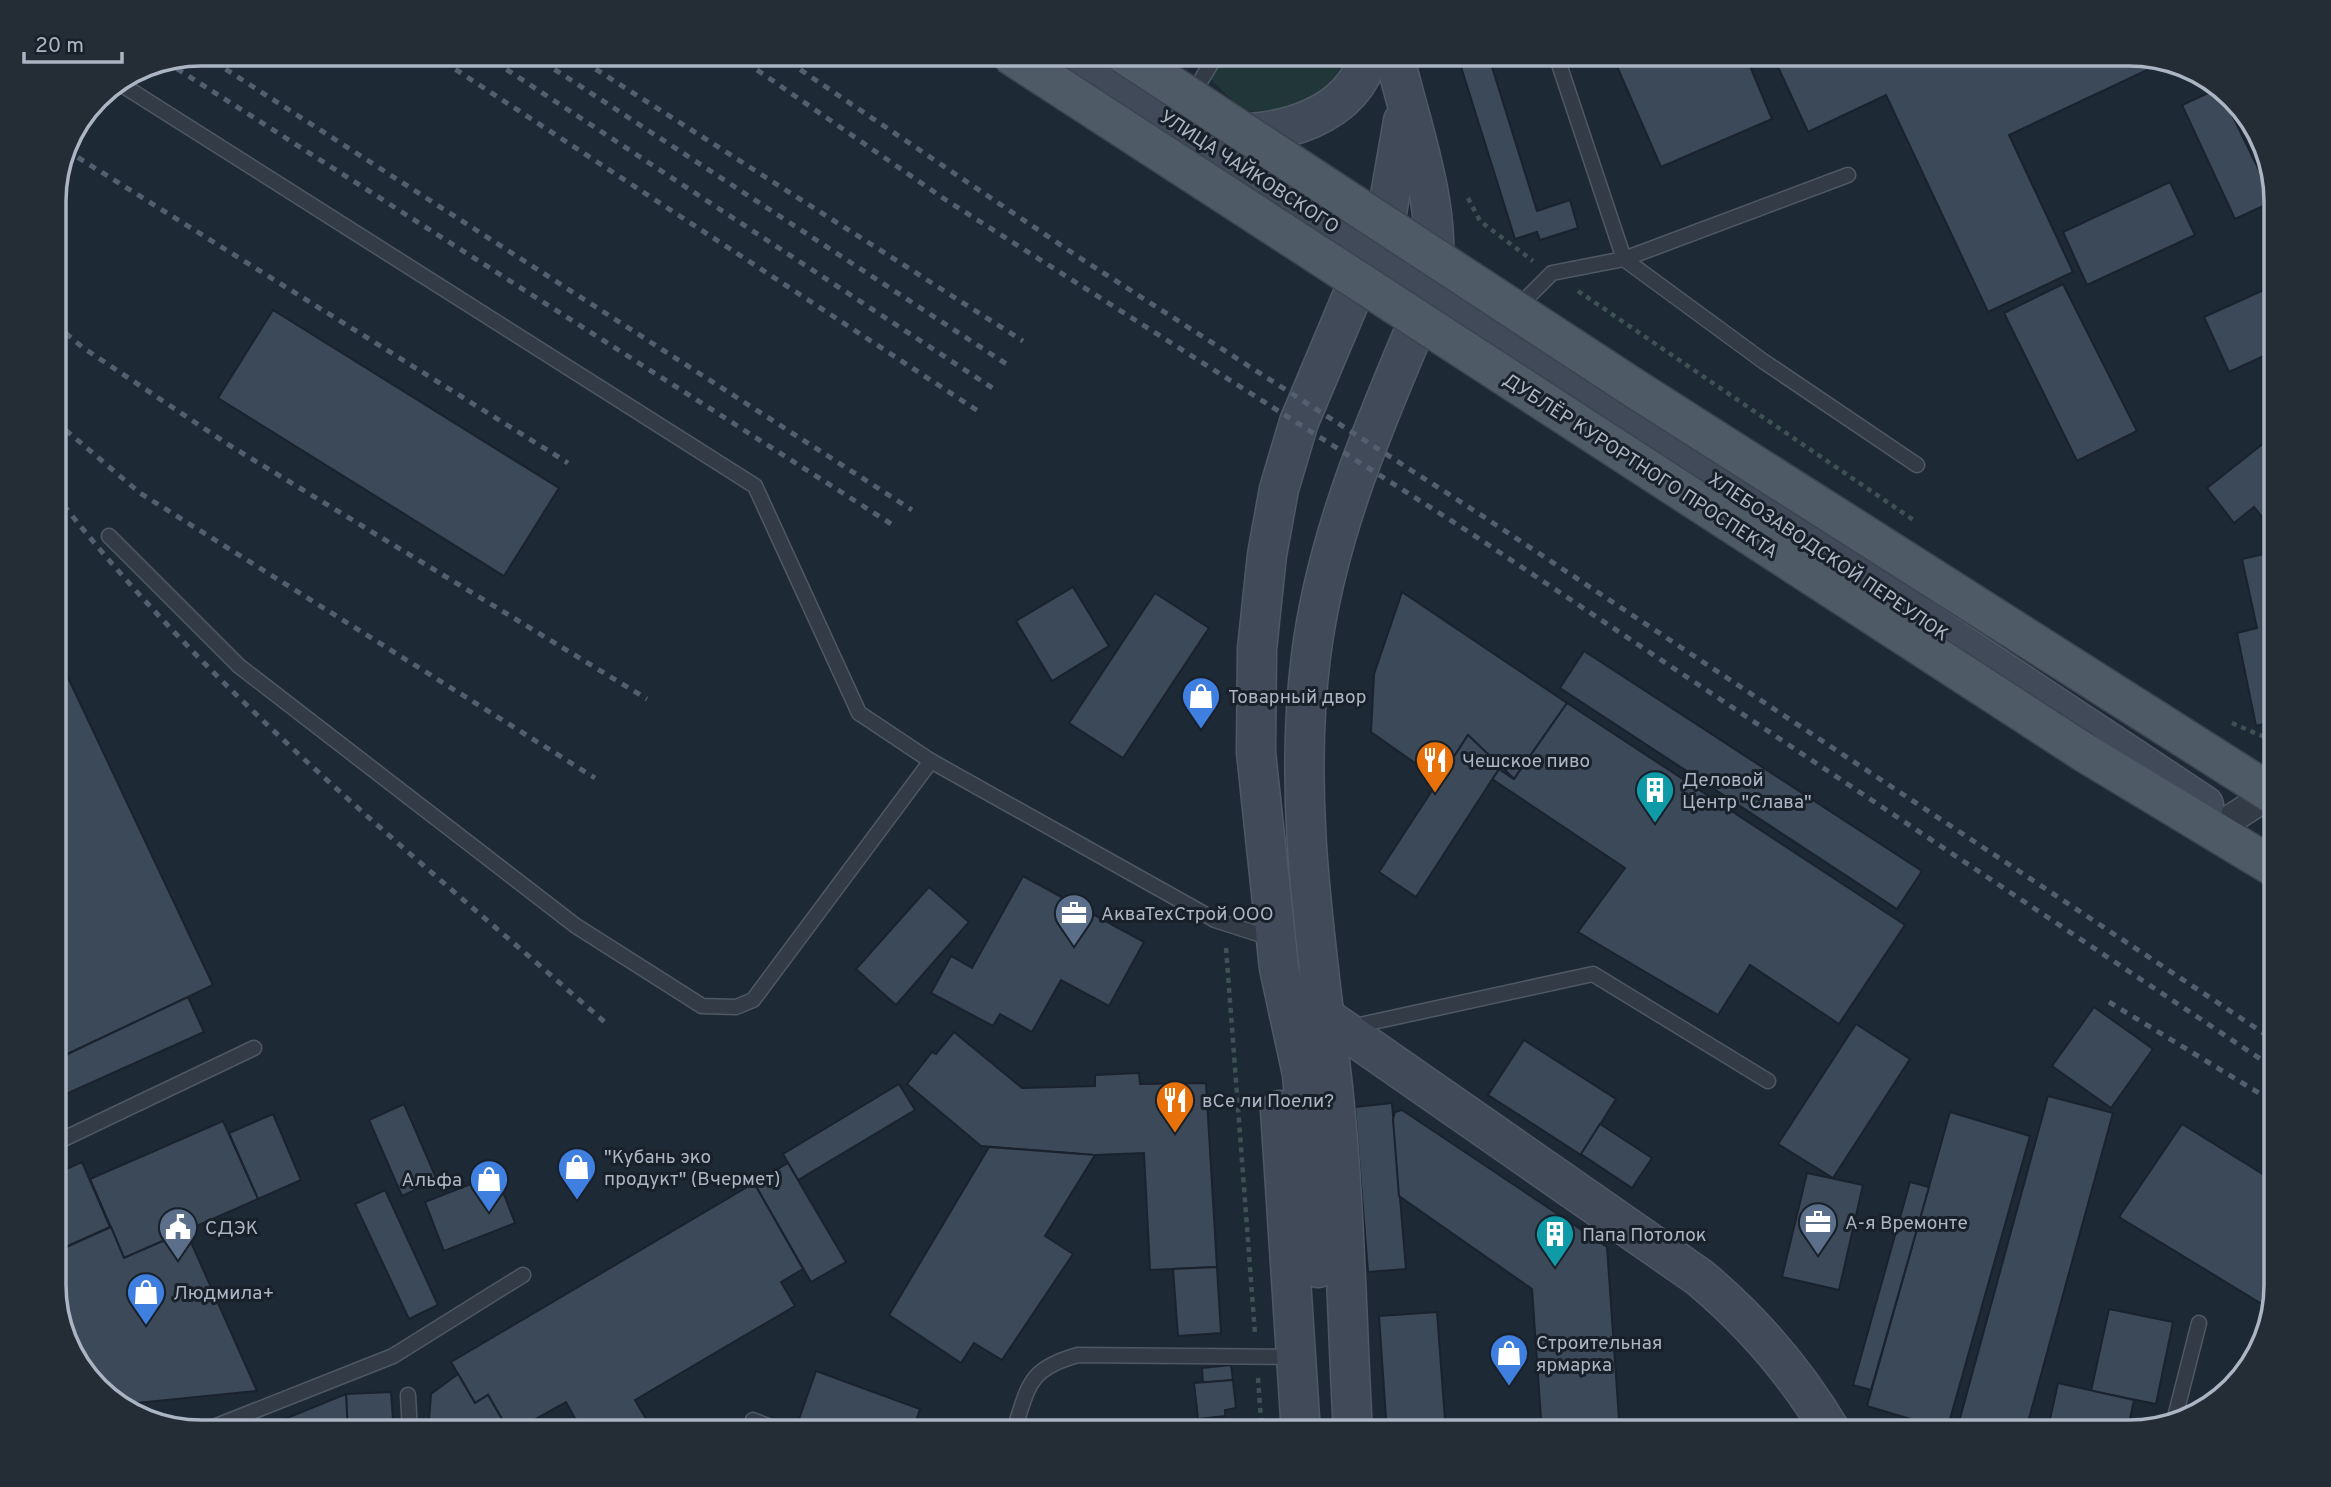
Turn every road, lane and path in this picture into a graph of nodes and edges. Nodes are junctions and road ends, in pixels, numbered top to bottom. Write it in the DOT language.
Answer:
graph roads {
  1 [pos="1211,66"];
  2 [pos="1363,66"];
  3 [pos="1397,66"];
  4 [pos="1560,66"];
  5 [pos="1028,67"];
  6 [pos="1087,67"];
  7 [pos="1143,67"];
  8 [pos="128,89"];
  9 [pos="1406,105"];
  10 [pos="1181,127"];
  11 [pos="1848,175"];
  12 [pos="1467,193"];
  13 [pos="1373,251"];
  14 [pos="1624,259"];
  15 [pos="1552,273"];
  16 [pos="1431,291"];
  17 [pos="1493,333"];
  18 [pos="1917,465"];
  19 [pos="1926,528"];
  20 [pos="109,536"];
  21 [pos="2230,722"];
  22 [pos="2264,736"];
  23 [pos="931,761"];
  24 [pos="2264,789"];
  25 [pos="2264,797"];
  26 [pos="2228,821"];
  27 [pos="2264,844"];
  28 [pos="2264,861"];
  29 [pos="1226,947"];
  30 [pos="1277,954"];
  31 [pos="1338,1027"];
  32 [pos="254,1048"];
  33 [pos="1768,1081"];
  34 [pos="67,1137"];
  35 [pos="523,1275"];
  36 [pos="2199,1323"];
  37 [pos="1256,1357"];
  38 [pos="1297,1357"];
  39 [pos="408,1395"];
  40 [pos="2176,1412"];
  41 [pos="231,1420"];
  42 [pos="409,1420"];
  43 [pos="1018,1420"];
  44 [pos="1261,1420"];
  45 [pos="1300,1420"];
  46 [pos="1325,1420"];
  47 [pos="1352,1420"];
  48 [pos="1824,1420"];
  1 -- 10 [label="lane"];
  2 -- 10 [label="main road"];
  3 -- 9 [label="main road"];
  4 -- 14 [label="lane"];
  5 -- 28 [label="main road, ДУБЛЁР КУРОРТНОГО ПРОСПЕКТА, bridge"];
  6 -- 10 [label="main road, УЛИЦА ЧАЙКОВСКОГО"];
  7 -- 24 [label="main road, bridge"];
  8 -- 23 [label="lane"];
  9 -- 13 [label="main road"];
  9 -- 16 [label="main road"];
  10 -- 13 [label="main road, УЛИЦА ЧАЙКОВСКОГО"];
  11 -- 14 [label="lane"];
  12 -- 15 [label="path"];
  13 -- 16 [label="main road, УЛИЦА ЧАЙКОВСКОГО"];
  13 -- 30 [label="main road"];
  14 -- 15 [label="lane"];
  14 -- 18 [label="lane"];
  15 -- 17 [label="lane"];
  15 -- 19 [label="path"];
  16 -- 17 [label="main road, ХЛЕБОЗАВОДСКОЙ ПЕРЕУЛОК"];
  16 -- 31 [label="main road"];
  17 -- 26 [label="main road, ХЛЕБОЗАВОДСКОЙ ПЕРЕУЛОК"];
  20 -- 23 [label="lane"];
  21 -- 22 [label="path"];
  23 -- 30 [label="lane"];
  25 -- 26 [label="street"];
  26 -- 27 [label="main road, ХЛЕБОЗАВОДСКОЙ ПЕРЕУЛОК"];
  29 -- 37 [label="path"];
  30 -- 38 [label="main road"];
  30 -- 46 [label="main road"];
  31 -- 33 [label="lane"];
  31 -- 47 [label="main road"];
  31 -- 48 [label="main road"];
  32 -- 34 [label="lane"];
  35 -- 41 [label="lane"];
  36 -- 40 [label="lane"];
  37 -- 38 [label="lane"];
  37 -- 43 [label="lane"];
  37 -- 44 [label="path"];
  38 -- 45 [label="main road"];
  39 -- 42 [label="lane"];
}
